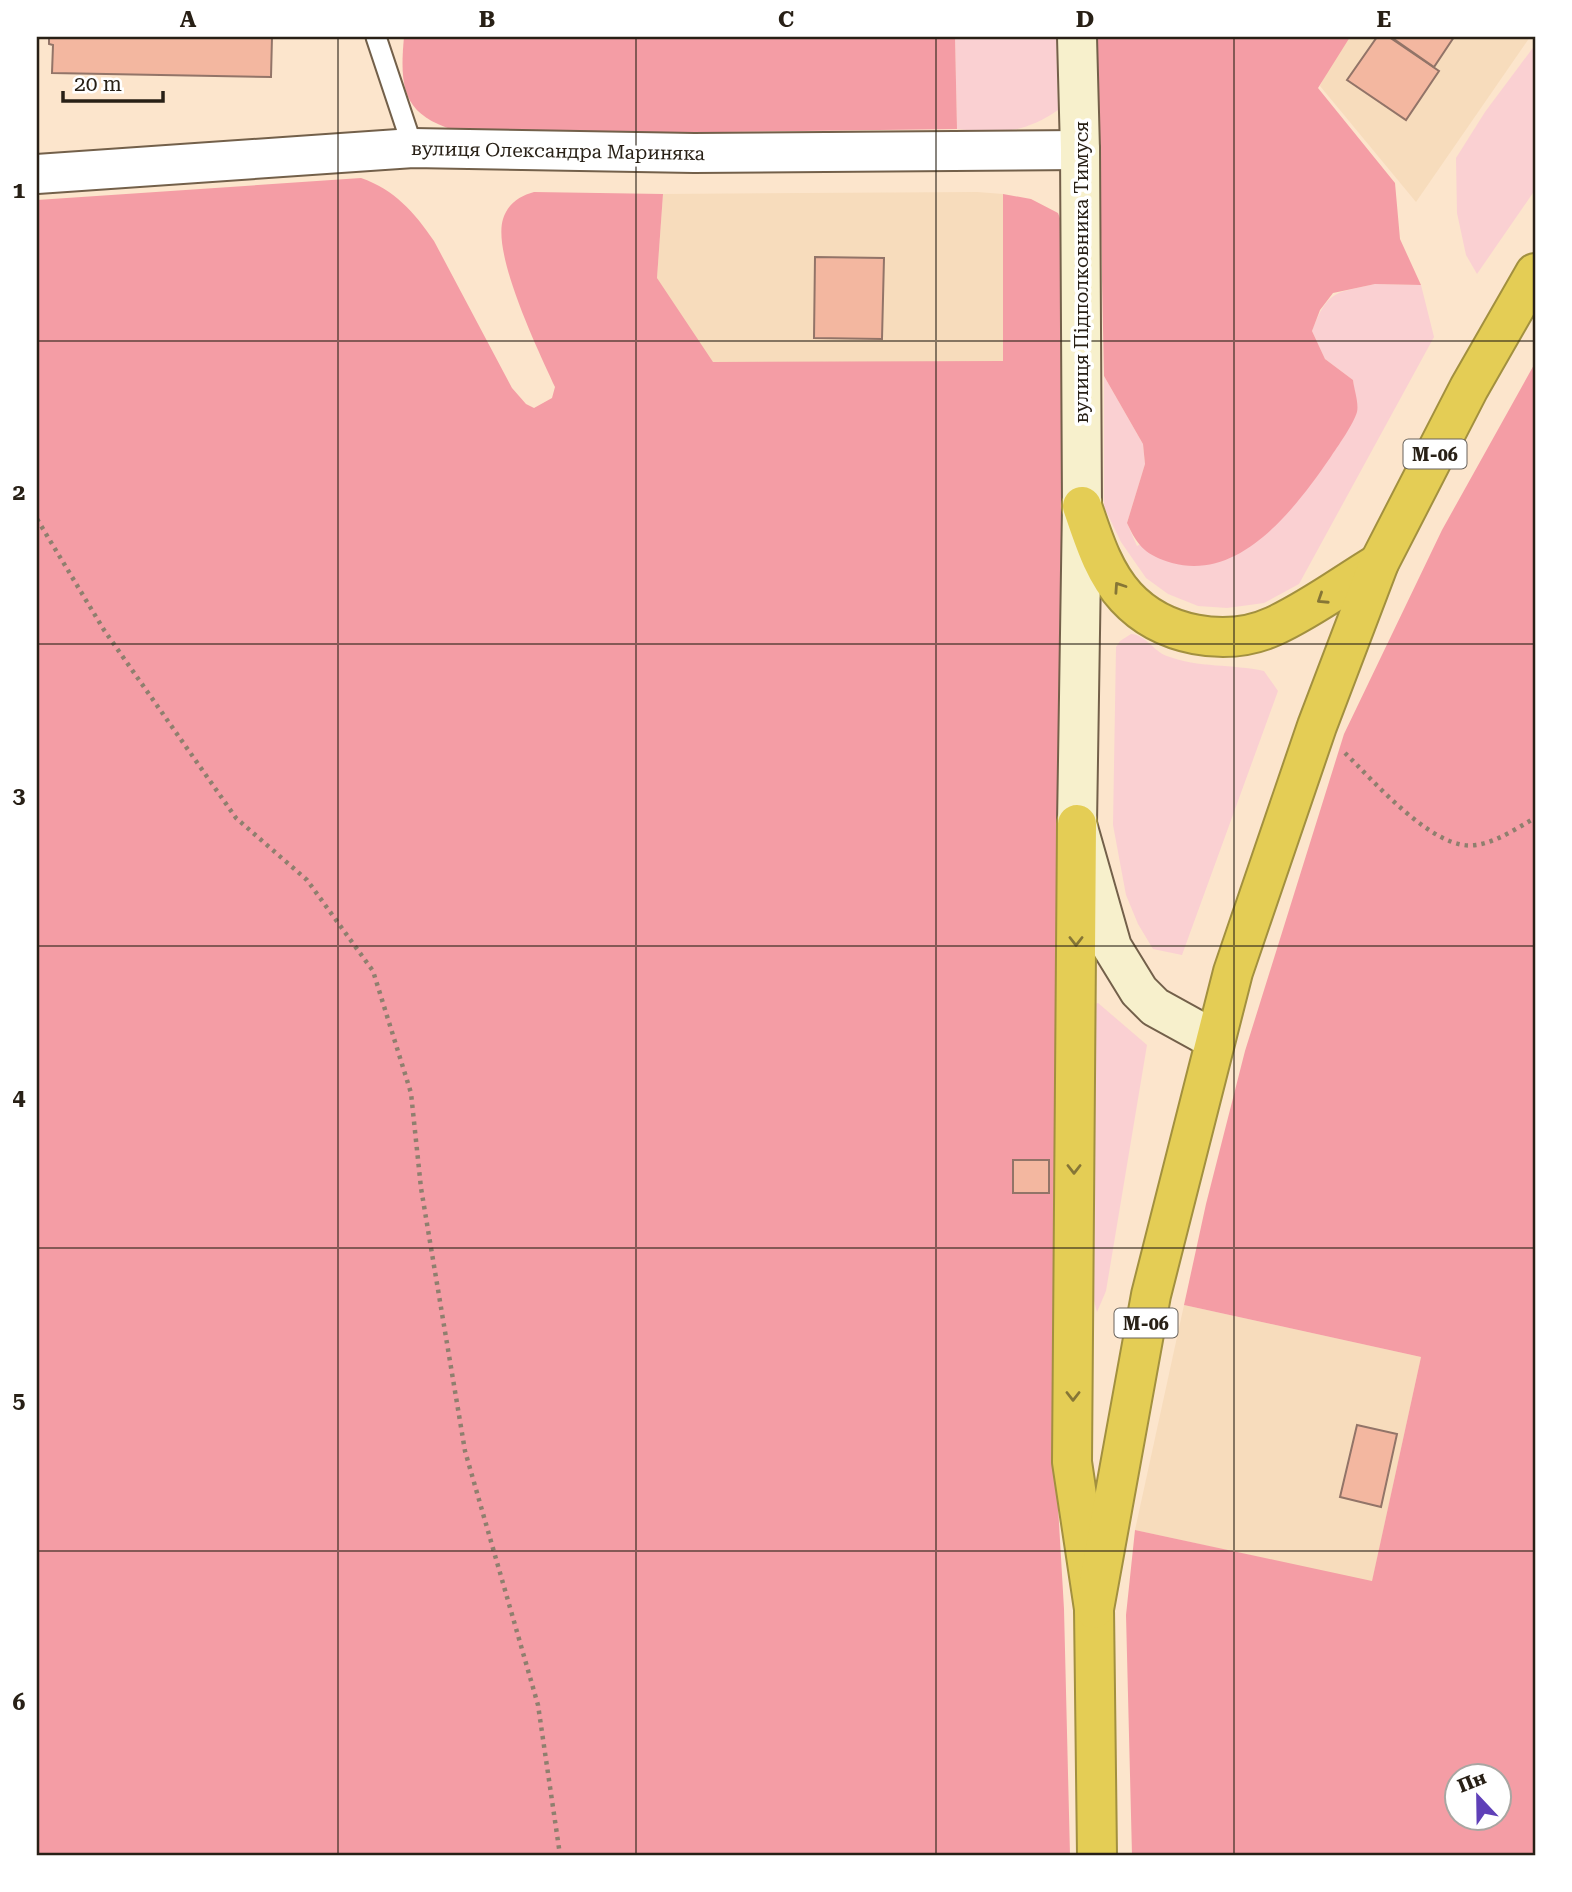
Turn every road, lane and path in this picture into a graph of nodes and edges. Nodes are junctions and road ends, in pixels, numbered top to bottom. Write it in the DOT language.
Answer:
graph roads {
  1 [pos="376,37"];
  2 [pos="1077,37"];
  3 [pos="413,148"];
  4 [pos="1080,150"];
  5 [pos="37,174"];
  6 [pos="1535,273"];
  7 [pos="1082,506"];
  8 [pos="37,519"];
  9 [pos="1380,563"];
  10 [pos="1317,726"];
  11 [pos="1535,818"];
  12 [pos="1077,824"];
  13 [pos="1215,1040"];
  14 [pos="1094,1609"];
  15 [pos="560,1855"];
  16 [pos="1097,1855"];
  1 -- 3 [label="lane"];
  2 -- 4 [label="main road, вулиця Підполковника Тимуся"];
  3 -- 4 [label="street, вулиця Олександра Мариняка"];
  3 -- 5 [label="street, вулиця Олександра Мариняка"];
  4 -- 7 [label="main road, вулиця Підполковника Тимуся"];
  6 -- 9 [label="highway, М-06"];
  9 -- 7 [label="highway, one-way"];
  7 -- 12 [label="main road, вулиця Підполковника Тимуся"];
  8 -- 15 [label="path"];
  9 -- 10 [label="highway, М-06"];
  10 -- 11 [label="path"];
  10 -- 13 [label="highway, М-06"];
  12 -- 13 [label="main road, вулиця Підполковника Тимуся"];
  12 -- 14 [label="highway, one-way"];
  13 -- 14 [label="highway, М-06"];
  14 -- 16 [label="highway, М-06"];
}
